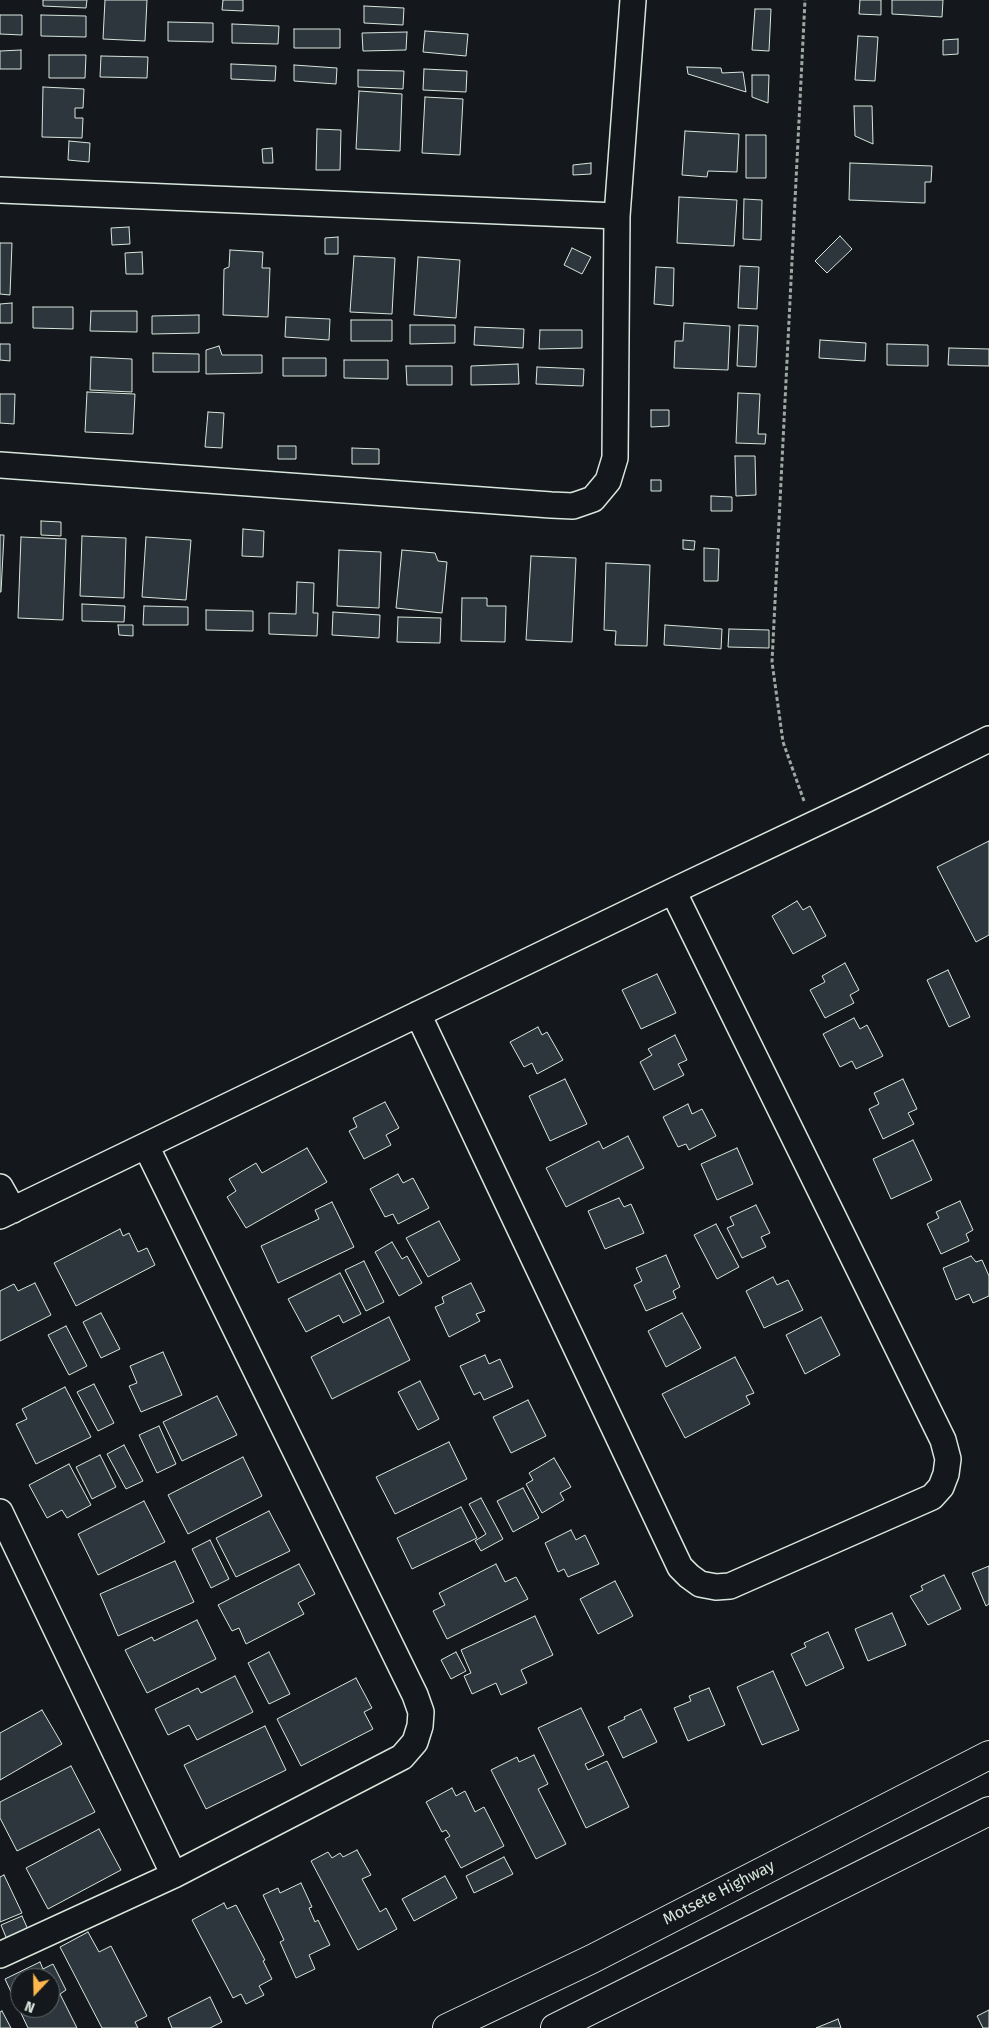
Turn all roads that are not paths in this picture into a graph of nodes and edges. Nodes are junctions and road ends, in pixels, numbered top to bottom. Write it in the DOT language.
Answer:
graph roads {
  1 [pos="633,0"];
  2 [pos="0,190"];
  3 [pos="618,216"];
  4 [pos="0,466"];
  5 [pos="989,739"];
  6 [pos="673,891"];
  7 [pos="418,1014"];
  8 [pos="146,1146"];
  9 [pos="0,1187"];
  10 [pos="6,1213"];
  11 [pos="0,1512"];
  12 [pos="989,1755"];
  13 [pos="989,1811"];
  14 [pos="174,1875"];
  15 [pos="0,1955"];
  16 [pos="448,2028"];
  17 [pos="555,2028"];
  1 -- 3 [label="street"];
  2 -- 3 [label="street"];
  3 -- 4 [label="street"];
  5 -- 6 [label="street"];
  6 -- 7 [label="street"];
  6 -- 7 [label="street"];
  7 -- 8 [label="street"];
  8 -- 10 [label="street"];
  8 -- 14 [label="street"];
  9 -- 10 [label="street"];
  11 -- 14 [label="street"];
  12 -- 16 [label="highway, Motsete Highway"];
  13 -- 17 [label="highway"];
  14 -- 15 [label="street"];
}
